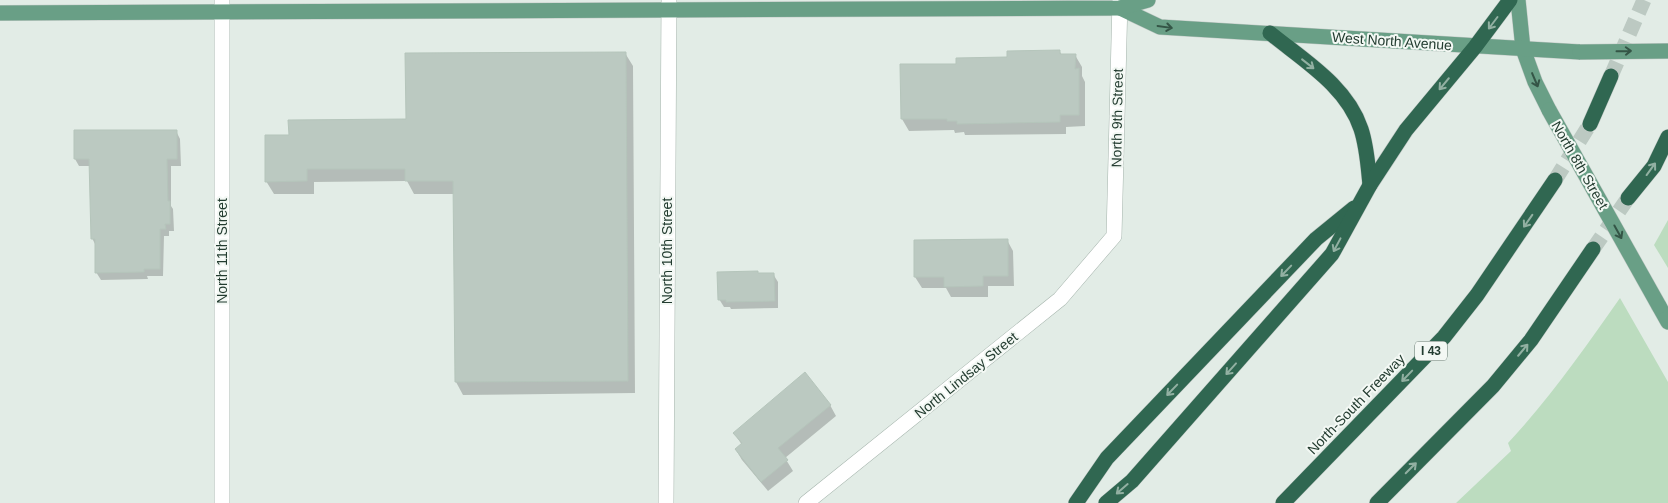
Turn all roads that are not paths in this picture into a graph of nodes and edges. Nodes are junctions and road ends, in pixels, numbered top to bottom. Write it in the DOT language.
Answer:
graph roads {
  1 [pos="1148,0"];
  2 [pos="1510,0"];
  3 [pos="1518,0"];
  4 [pos="1120,4"];
  5 [pos="669,5"];
  6 [pos="223,6"];
  7 [pos="0,13"];
  8 [pos="1270,33"];
  9 [pos="1475,46"];
  10 [pos="1523,49"];
  11 [pos="1668,51"];
  12 [pos="1611,76"];
  13 [pos="1590,124"];
  14 [pos="1668,137"];
  15 [pos="1556,180"];
  16 [pos="1370,185"];
  17 [pos="1628,198"];
  18 [pos="1360,202"];
  19 [pos="1114,236"];
  20 [pos="1593,249"];
  21 [pos="1668,322"];
  22 [pos="222,503"];
  23 [pos="666,503"];
  24 [pos="806,503"];
  25 [pos="1076,503"];
  26 [pos="1106,503"];
  27 [pos="1283,503"];
  28 [pos="1377,503"];
  1 -- 4 [label="main road, West North Avenue"];
  2 -- 9 [label="highway, one-way"];
  3 -- 10 [label="main road, North 8th Street"];
  4 -- 5 [label="main road, West North Avenue"];
  4 -- 8 [label="main road, West North Avenue, one-way"];
  4 -- 19 [label="street, North 9th Street"];
  5 -- 6 [label="main road, West North Avenue"];
  5 -- 23 [label="street, North 10th Street"];
  6 -- 7 [label="main road, West North Avenue"];
  6 -- 22 [label="street, North 11th Street"];
  8 -- 9 [label="main road, West North Avenue"];
  8 -- 16 [label="highway, one-way"];
  9 -- 10 [label="main road, West North Avenue"];
  9 -- 16 [label="highway, one-way"];
  10 -- 11 [label="main road, West North Avenue, one-way, bridge"];
  10 -- 21 [label="main road, North 8th Street, one-way, bridge"];
  12 -- 13 [label="highway"];
  17 -- 14 [label="highway, one-way"];
  15 -- 27 [label="highway, North-South Freeway / I 43, one-way"];
  16 -- 18 [label="highway"];
  18 -- 25 [label="highway, one-way"];
  18 -- 26 [label="highway, one-way"];
  19 -- 24 [label="street, North Lindsay Street"];
  28 -- 20 [label="highway, one-way"];
}
